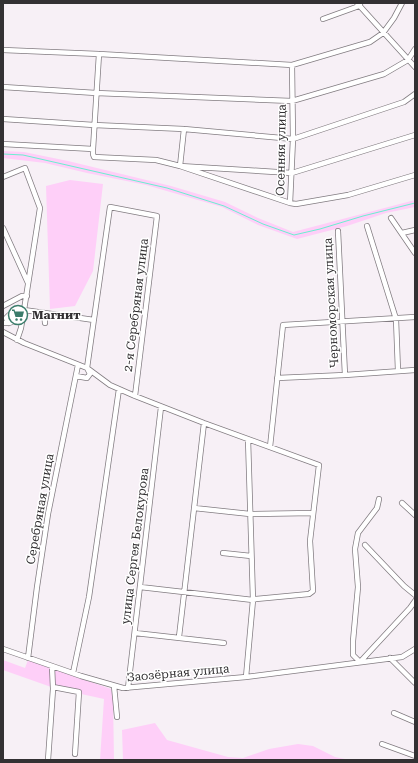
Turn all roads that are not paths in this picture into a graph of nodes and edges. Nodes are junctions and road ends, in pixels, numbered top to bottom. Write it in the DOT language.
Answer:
graph roads {
  1 [pos="402,3"];
  2 [pos="359,4"];
  3 [pos="323,20"];
  4 [pos="383,33"];
  5 [pos="415,49"];
  6 [pos="3,50"];
  7 [pos="99,54"];
  8 [pos="408,60"];
  9 [pos="292,65"];
  10 [pos="415,67"];
  11 [pos="3,87"];
  12 [pos="96,93"];
  13 [pos="415,94"];
  14 [pos="292,101"];
  15 [pos="3,119"];
  16 [pos="94,125"];
  17 [pos="184,129"];
  18 [pos="415,135"];
  19 [pos="293,138"];
  20 [pos="3,144"];
  21 [pos="93,150"];
  22 [pos="180,166"];
  23 [pos="292,173"];
  24 [pos="415,175"];
  25 [pos="3,177"];
  26 [pos="290,203"];
  27 [pos="391,218"];
  28 [pos="367,226"];
  29 [pos="3,228"];
  30 [pos="338,230"];
  31 [pos="415,230"];
  32 [pos="402,233"];
  33 [pos="415,253"];
  34 [pos="28,283"];
  35 [pos="27,296"];
  36 [pos="3,306"];
  37 [pos="24,310"];
  38 [pos="44,313"];
  39 [pos="415,317"];
  40 [pos="396,319"];
  41 [pos="94,320"];
  42 [pos="343,321"];
  43 [pos="3,323"];
  44 [pos="45,323"];
  45 [pos="3,331"];
  46 [pos="17,340"];
  47 [pos="78,365"];
  48 [pos="86,368"];
  49 [pos="415,370"];
  50 [pos="398,371"];
  51 [pos="345,375"];
  52 [pos="76,376"];
  53 [pos="277,378"];
  54 [pos="118,389"];
  55 [pos="135,396"];
  56 [pos="161,406"];
  57 [pos="204,423"];
  58 [pos="248,439"];
  59 [pos="270,447"];
  60 [pos="379,499"];
  61 [pos="402,503"];
  62 [pos="194,508"];
  63 [pos="313,513"];
  64 [pos="250,514"];
  65 [pos="415,515"];
  66 [pos="365,545"];
  67 [pos="223,553"];
  68 [pos="251,556"];
  69 [pos="140,587"];
  70 [pos="184,593"];
  71 [pos="415,595"];
  72 [pos="253,600"];
  73 [pos="415,601"];
  74 [pos="135,633"];
  75 [pos="178,637"];
  76 [pos="224,643"];
  77 [pos="3,649"];
  78 [pos="415,649"];
  79 [pos="28,658"];
  80 [pos="390,658"];
  81 [pos="360,662"];
  82 [pos="52,666"];
  83 [pos="73,673"];
  84 [pos="246,677"];
  85 [pos="415,683"];
  86 [pos="114,686"];
  87 [pos="53,687"];
  88 [pos="128,688"];
  89 [pos="394,713"];
  90 [pos="117,717"];
  91 [pos="415,722"];
  92 [pos="382,744"];
  93 [pos="75,754"];
  94 [pos="415,756"];
  95 [pos="48,760"];
  1 -- 4 [label="street"];
  2 -- 3 [label="street"];
  2 -- 4 [label="street"];
  4 -- 8 [label="street"];
  4 -- 9 [label="street"];
  5 -- 8 [label="street"];
  6 -- 7 [label="street"];
  7 -- 9 [label="street"];
  7 -- 12 [label="street"];
  8 -- 10 [label="street"];
  8 -- 14 [label="street"];
  9 -- 14 [label="street, Осенняя улица"];
  11 -- 12 [label="street"];
  12 -- 14 [label="street"];
  12 -- 16 [label="street"];
  13 -- 19 [label="street"];
  14 -- 19 [label="street, Осенняя улица"];
  15 -- 16 [label="street"];
  16 -- 17 [label="street"];
  16 -- 21 [label="street"];
  17 -- 19 [label="street"];
  17 -- 22 [label="street"];
  18 -- 23 [label="street"];
  19 -- 23 [label="street, Осенняя улица"];
  20 -- 21 [label="street"];
  21 -- 22 [label="street"];
  22 -- 23 [label="street"];
  22 -- 26 [label="street"];
  23 -- 26 [label="street, Осенняя улица"];
  24 -- 26 [label="street, Осенняя улица"];
  25 -- 34 [label="street"];
  27 -- 32 [label="street"];
  28 -- 40 [label="street"];
  29 -- 34 [label="street"];
  30 -- 42 [label="street, Черноморская улица"];
  31 -- 32 [label="street"];
  32 -- 33 [label="street"];
  34 -- 35 [label="street"];
  35 -- 36 [label="street"];
  35 -- 37 [label="street"];
  37 -- 38 [label="street"];
  37 -- 43 [label="street"];
  37 -- 46 [label="street"];
  38 -- 41 [label="street"];
  38 -- 44 [label="street"];
  39 -- 40 [label="street"];
  40 -- 42 [label="street"];
  40 -- 50 [label="street"];
  41 -- 48 [label="street"];
  41 -- 55 [label="street, 2-я Серебряная улица"];
  42 -- 51 [label="street, Черноморская улица"];
  42 -- 53 [label="street"];
  45 -- 46 [label="street"];
  46 -- 47 [label="street"];
  47 -- 48 [label="street"];
  47 -- 52 [label="street, Серебряная улица"];
  48 -- 52 [label="street"];
  48 -- 54 [label="street"];
  49 -- 50 [label="street"];
  50 -- 51 [label="street"];
  51 -- 53 [label="street"];
  52 -- 79 [label="street, Серебряная улица"];
  53 -- 59 [label="street"];
  54 -- 55 [label="street"];
  54 -- 83 [label="street"];
  55 -- 56 [label="street"];
  56 -- 57 [label="street"];
  56 -- 69 [label="street, улица Сергея Белокурова"];
  57 -- 58 [label="street"];
  57 -- 62 [label="street"];
  58 -- 59 [label="street"];
  58 -- 64 [label="street"];
  59 -- 63 [label="street"];
  60 -- 81 [label="street"];
  61 -- 65 [label="street"];
  62 -- 64 [label="street"];
  62 -- 70 [label="street"];
  63 -- 64 [label="street"];
  63 -- 72 [label="street"];
  64 -- 68 [label="street"];
  66 -- 71 [label="street"];
  67 -- 68 [label="street"];
  68 -- 72 [label="street"];
  69 -- 70 [label="street"];
  69 -- 74 [label="street, улица Сергея Белокурова"];
  70 -- 72 [label="street"];
  70 -- 75 [label="street"];
  72 -- 84 [label="street"];
  73 -- 81 [label="street"];
  74 -- 75 [label="street"];
  74 -- 88 [label="street, улица Сергея Белокурова"];
  75 -- 76 [label="street"];
  77 -- 79 [label="street, Заозёрная улица"];
  78 -- 80 [label="street, Заозёрная улица"];
  79 -- 82 [label="street, Заозёрная улица"];
  80 -- 81 [label="street, Заозёрная улица"];
  80 -- 85 [label="street"];
  81 -- 84 [label="street, Заозёрная улица"];
  82 -- 83 [label="street, Заозёрная улица"];
  82 -- 87 [label="street"];
  83 -- 86 [label="street, Заозёрная улица"];
  84 -- 88 [label="street, Заозёрная улица"];
  86 -- 88 [label="street, Заозёрная улица"];
  86 -- 90 [label="street"];
  87 -- 93 [label="street"];
  87 -- 95 [label="street"];
  89 -- 91 [label="street"];
  92 -- 94 [label="street"];
}
